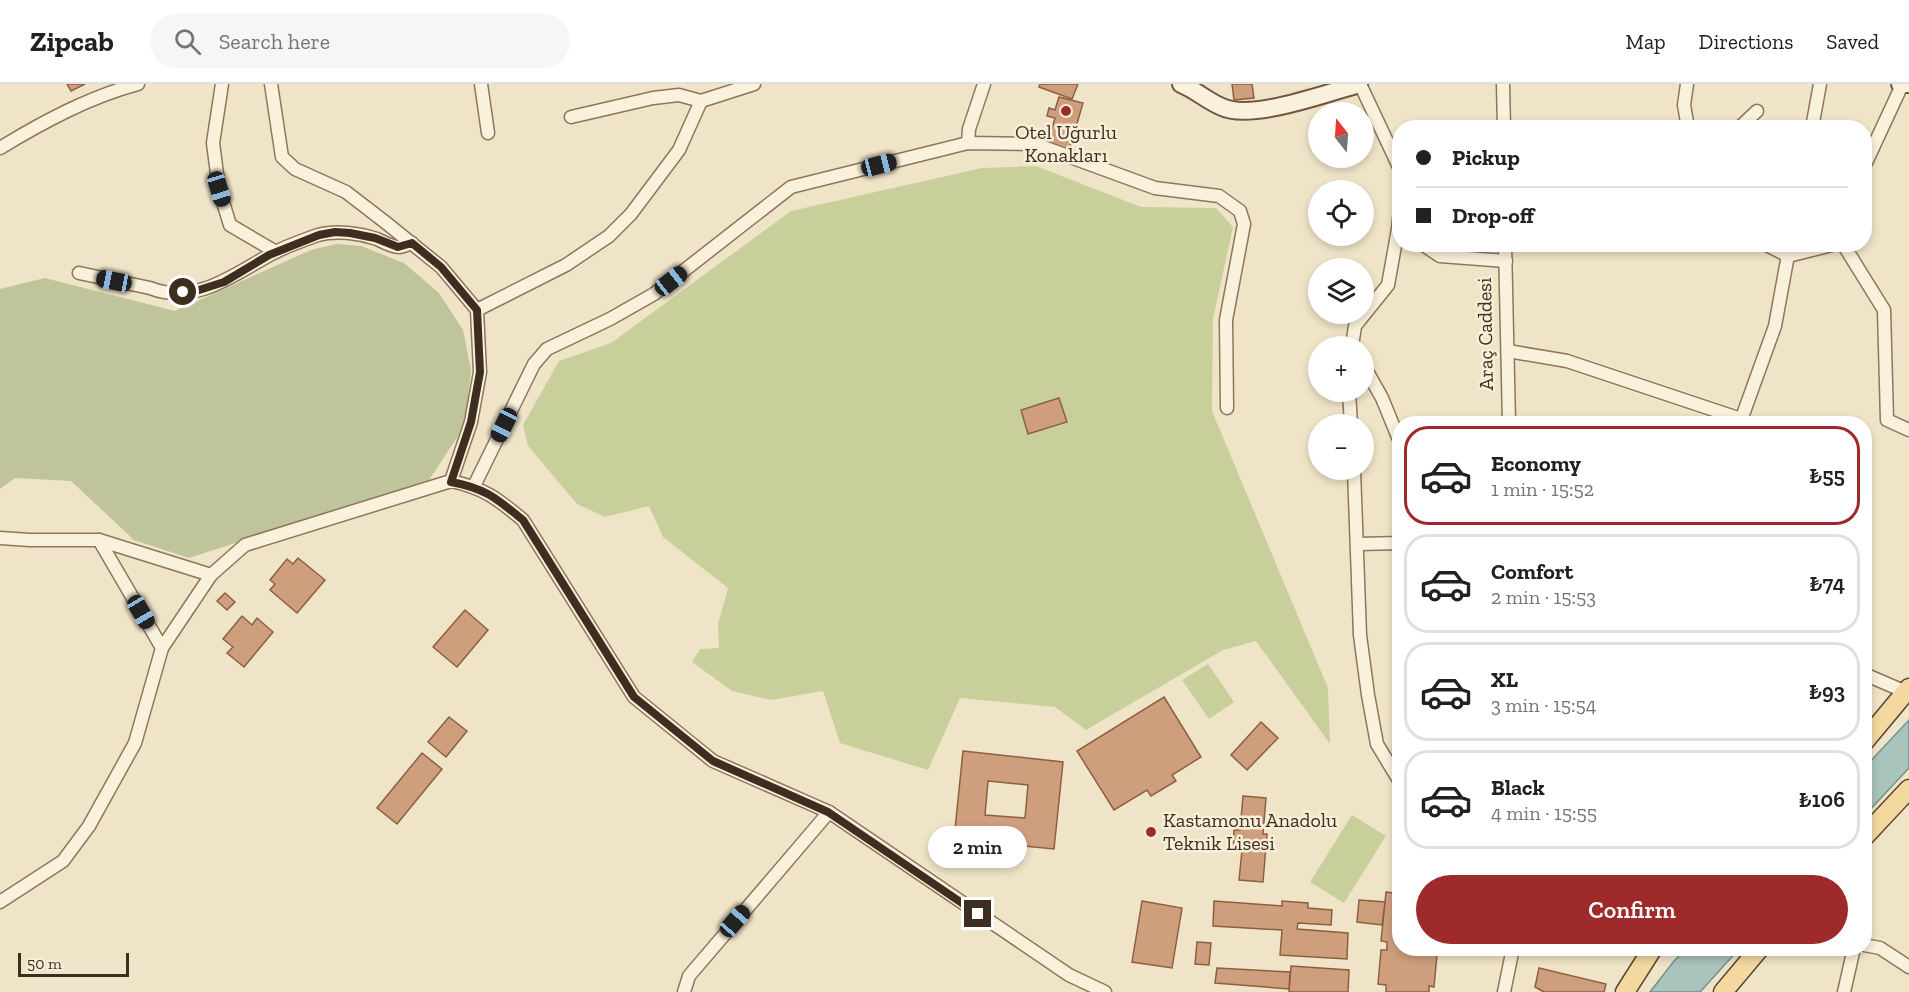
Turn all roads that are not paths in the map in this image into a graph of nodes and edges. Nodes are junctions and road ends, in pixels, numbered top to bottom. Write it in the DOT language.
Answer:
graph roads {
  1 [pos="138,84"];
  2 [pos="222,84"];
  3 [pos="271,84"];
  4 [pos="481,84"];
  5 [pos="753,84"];
  6 [pos="984,84"];
  7 [pos="1181,84"];
  8 [pos="1360,84"];
  9 [pos="1503,84"];
  10 [pos="1687,84"];
  11 [pos="1820,84"];
  12 [pos="1901,84"];
  13 [pos="1909,84"];
  14 [pos="700,101"];
  15 [pos="1758,111"];
  16 [pos="571,117"];
  17 [pos="1504,120"];
  18 [pos="1687,120"];
  19 [pos="1748,120"];
  20 [pos="1813,120"];
  21 [pos="488,133"];
  22 [pos="968,143"];
  23 [pos="0,148"];
  24 [pos="1872,149"];
  25 [pos="1392,152"];
  26 [pos="412,243"];
  27 [pos="276,252"];
  28 [pos="1395,252"];
  29 [pos="1434,252"];
  30 [pos="1505,252"];
  31 [pos="1789,252"];
  32 [pos="1848,252"];
  33 [pos="1506,261"];
  34 [pos="79,273"];
  35 [pos="477,310"];
  36 [pos="1354,336"];
  37 [pos="1508,351"];
  38 [pos="1374,384"];
  39 [pos="1227,408"];
  40 [pos="1509,416"];
  41 [pos="1726,416"];
  42 [pos="1742,416"];
  43 [pos="1392,423"];
  44 [pos="1909,430"];
  45 [pos="1355,480"];
  46 [pos="451,482"];
  47 [pos="474,486"];
  48 [pos="0,538"];
  49 [pos="99,540"];
  50 [pos="1392,543"];
  51 [pos="1358,544"];
  52 [pos="211,575"];
  53 [pos="162,648"];
  54 [pos="1872,677"];
  55 [pos="1908,690"];
  56 [pos="1872,733"];
  57 [pos="1392,769"];
  58 [pos="1909,789"];
  59 [pos="828,812"];
  60 [pos="1872,828"];
  61 [pos="0,902"];
  62 [pos="1872,946"];
  63 [pos="1511,956"];
  64 [pos="1648,956"];
  65 [pos="1753,956"];
  66 [pos="1852,956"];
  67 [pos="1909,967"];
  68 [pos="684,992"];
  69 [pos="1105,992"];
  70 [pos="1504,992"];
  71 [pos="1625,992"];
  72 [pos="1723,992"];
  73 [pos="1844,992"];
  1 -- 23 [label="street"];
  2 -- 27 [label="street"];
  3 -- 26 [label="street"];
  4 -- 21 [label="street"];
  5 -- 14 [label="street"];
  6 -- 22 [label="street"];
  7 -- 8 [label="main road"];
  8 -- 25 [label="street"];
  9 -- 17 [label="street"];
  10 -- 18 [label="street"];
  11 -- 20 [label="street"];
  12 -- 13 [label="main road"];
  12 -- 24 [label="street"];
  14 -- 16 [label="street"];
  14 -- 35 [label="street"];
  15 -- 19 [label="street"];
  22 -- 39 [label="street"];
  22 -- 47 [label="street"];
  26 -- 27 [label="street"];
  26 -- 35 [label="street"];
  27 -- 34 [label="street"];
  28 -- 36 [label="street"];
  29 -- 33 [label="street"];
  30 -- 33 [label="street, Araç Caddesi"];
  31 -- 42 [label="street"];
  32 -- 44 [label="street"];
  33 -- 37 [label="street, Araç Caddesi"];
  35 -- 46 [label="street"];
  37 -- 40 [label="street, Araç Caddesi"];
  37 -- 41 [label="street"];
  38 -- 43 [label="street"];
  45 -- 51 [label="street"];
  46 -- 47 [label="street"];
  46 -- 52 [label="street"];
  47 -- 59 [label="street"];
  48 -- 49 [label="street"];
  49 -- 52 [label="street"];
  49 -- 53 [label="street"];
  50 -- 51 [label="street"];
  51 -- 57 [label="street"];
  52 -- 53 [label="street"];
  53 -- 61 [label="street"];
  54 -- 55 [label="street"];
  55 -- 56 [label="main road"];
  58 -- 60 [label="main road"];
  59 -- 68 [label="street"];
  59 -- 69 [label="street"];
  62 -- 67 [label="street"];
  63 -- 70 [label="street"];
  64 -- 71 [label="main road"];
  65 -- 72 [label="main road"];
  66 -- 73 [label="street"];
}
